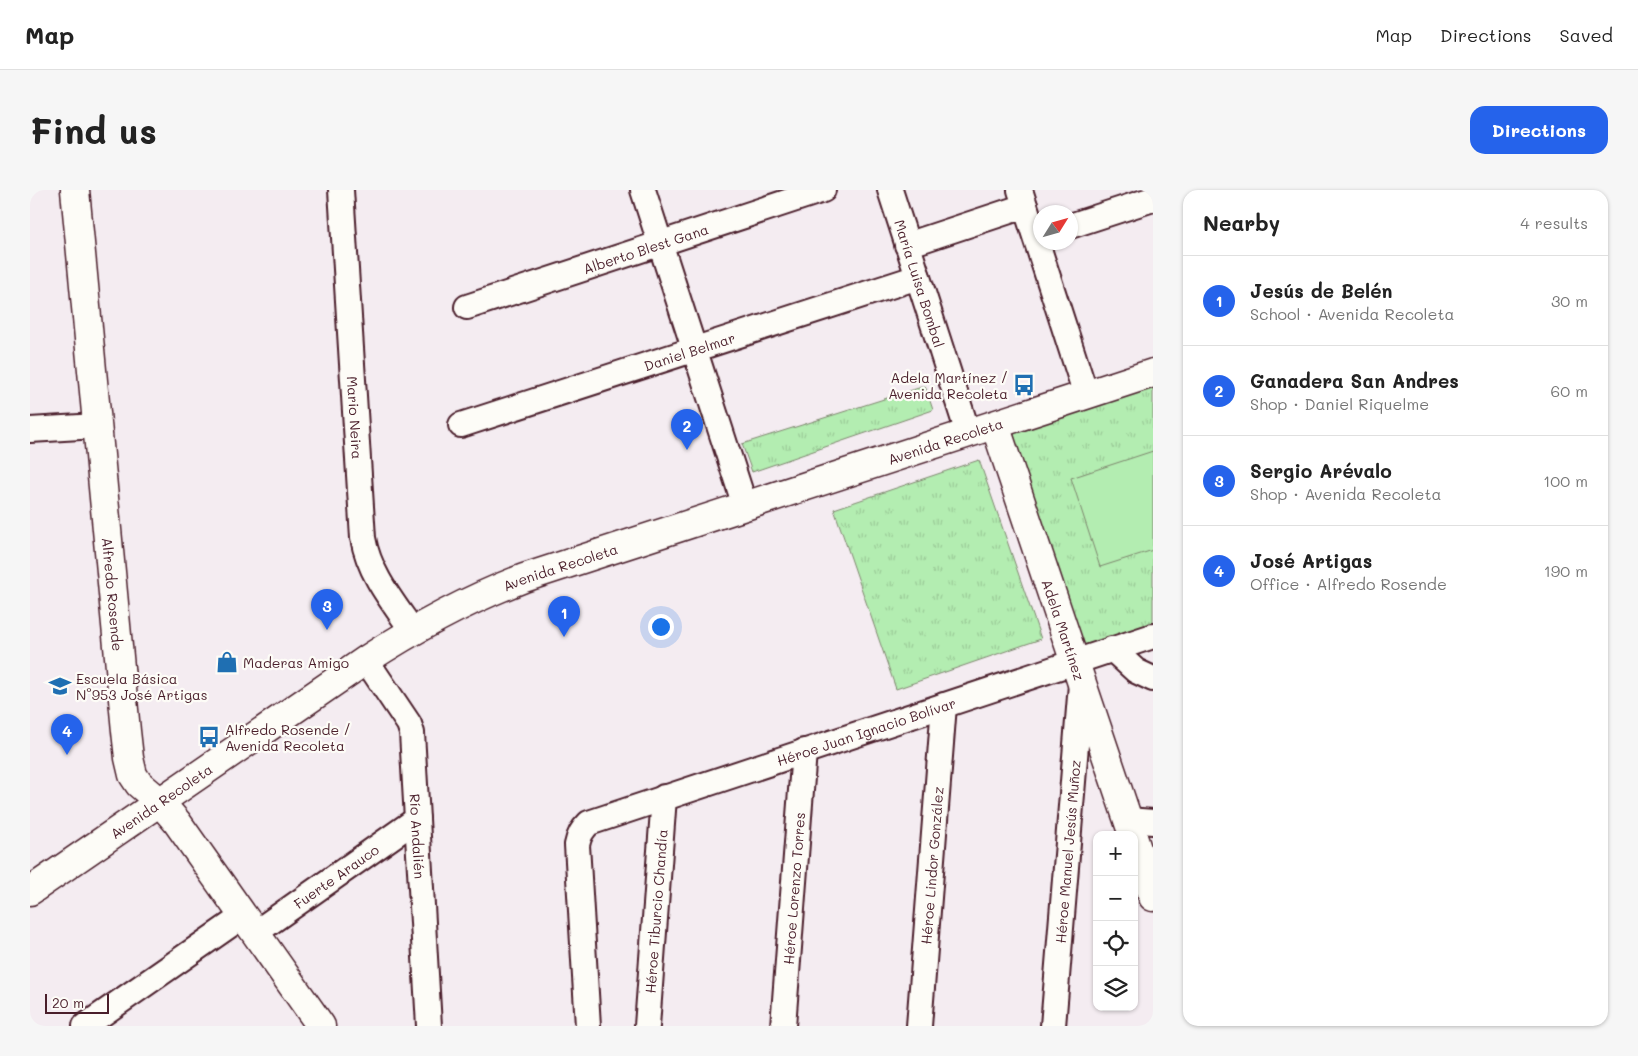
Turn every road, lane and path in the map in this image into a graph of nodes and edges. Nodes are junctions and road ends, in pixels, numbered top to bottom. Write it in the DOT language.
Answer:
graph roads {
  1 [pos="75,190"];
  2 [pos="341,190"];
  3 [pos="643,190"];
  4 [pos="822,190"];
  5 [pos="890,190"];
  6 [pos="1022,198"];
  7 [pos="1153,199"];
  8 [pos="1078,223"];
  9 [pos="1033,225"];
  10 [pos="660,243"];
  11 [pos="907,245"];
  12 [pos="1042,250"];
  13 [pos="918,277"];
  14 [pos="467,306"];
  15 [pos="694,349"];
  16 [pos="1153,373"];
  17 [pos="1086,395"];
  18 [pos="995,424"];
  19 [pos="461,425"];
  20 [pos="97,426"];
  21 [pos="30,430"];
  22 [pos="968,433"];
  23 [pos="745,506"];
  24 [pos="412,630"];
  25 [pos="1153,636"];
  26 [pos="1112,649"];
  27 [pos="366,660"];
  28 [pos="1078,670"];
  29 [pos="1153,679"];
  30 [pos="944,704"];
  31 [pos="804,751"];
  32 [pos="664,797"];
  33 [pos="159,802"];
  34 [pos="417,819"];
  35 [pos="1137,829"];
  36 [pos="30,891"];
  37 [pos="1153,897"];
  38 [pos="249,925"];
  39 [pos="85,1026"];
  40 [pos="321,1026"];
  41 [pos="429,1026"];
  42 [pos="588,1026"];
  43 [pos="647,1026"];
  44 [pos="783,1026"];
  45 [pos="919,1026"];
  46 [pos="1053,1026"];
  1 -- 20 [label="street, Alfredo Rosende"];
  2 -- 24 [label="street, Mario Neira"];
  3 -- 10 [label="street"];
  4 -- 10 [label="street, Alberto Blest Gana"];
  5 -- 11 [label="street, María Luisa Bombal"];
  6 -- 9 [label="street"];
  6 -- 11 [label="street"];
  7 -- 8 [label="street"];
  10 -- 14 [label="street, Alberto Blest Gana"];
  10 -- 15 [label="street"];
  11 -- 13 [label="street, María Luisa Bombal"];
  12 -- 17 [label="street"];
  13 -- 15 [label="street, Daniel Belmar"];
  13 -- 22 [label="street, María Luisa Bombal"];
  15 -- 19 [label="street, Daniel Belmar"];
  15 -- 23 [label="street"];
  16 -- 17 [label="street, Avenida Recoleta"];
  17 -- 18 [label="street, Avenida Recoleta"];
  18 -- 22 [label="street, Avenida Recoleta"];
  18 -- 28 [label="street, Adela Martínez"];
  20 -- 21 [label="street"];
  20 -- 33 [label="street, Alfredo Rosende"];
  22 -- 23 [label="street, Avenida Recoleta"];
  23 -- 24 [label="street, Avenida Recoleta"];
  24 -- 27 [label="street, Avenida Recoleta"];
  25 -- 26 [label="street, Héroe Juan Ignacio Bolívar"];
  26 -- 28 [label="street, Héroe Juan Ignacio Bolívar"];
  26 -- 29 [label="street"];
  27 -- 33 [label="street, Avenida Recoleta"];
  27 -- 34 [label="street, Río Andalién"];
  28 -- 30 [label="street, Héroe Juan Ignacio Bolívar"];
  28 -- 35 [label="street, Adela Martínez"];
  28 -- 46 [label="street, Héroe Manuel Jesús Muñoz"];
  30 -- 31 [label="street, Héroe Juan Ignacio Bolívar"];
  30 -- 45 [label="street, Héroe Lindor González"];
  31 -- 32 [label="street, Héroe Juan Ignacio Bolívar"];
  31 -- 44 [label="street, Héroe Lorenzo Torres"];
  32 -- 42 [label="street, Héroe Juan Ignacio Bolívar"];
  32 -- 43 [label="street, Héroe Tiburcio Chandía"];
  33 -- 36 [label="street, Avenida Recoleta"];
  33 -- 38 [label="street, Alfredo Rosende"];
  34 -- 38 [label="street, Fuerte Arauco"];
  34 -- 41 [label="street, Río Andalién"];
  35 -- 37 [label="street, Adela Martínez"];
  38 -- 39 [label="street, Fuerte Arauco"];
  38 -- 40 [label="street, Alfredo Rosende"];
}
